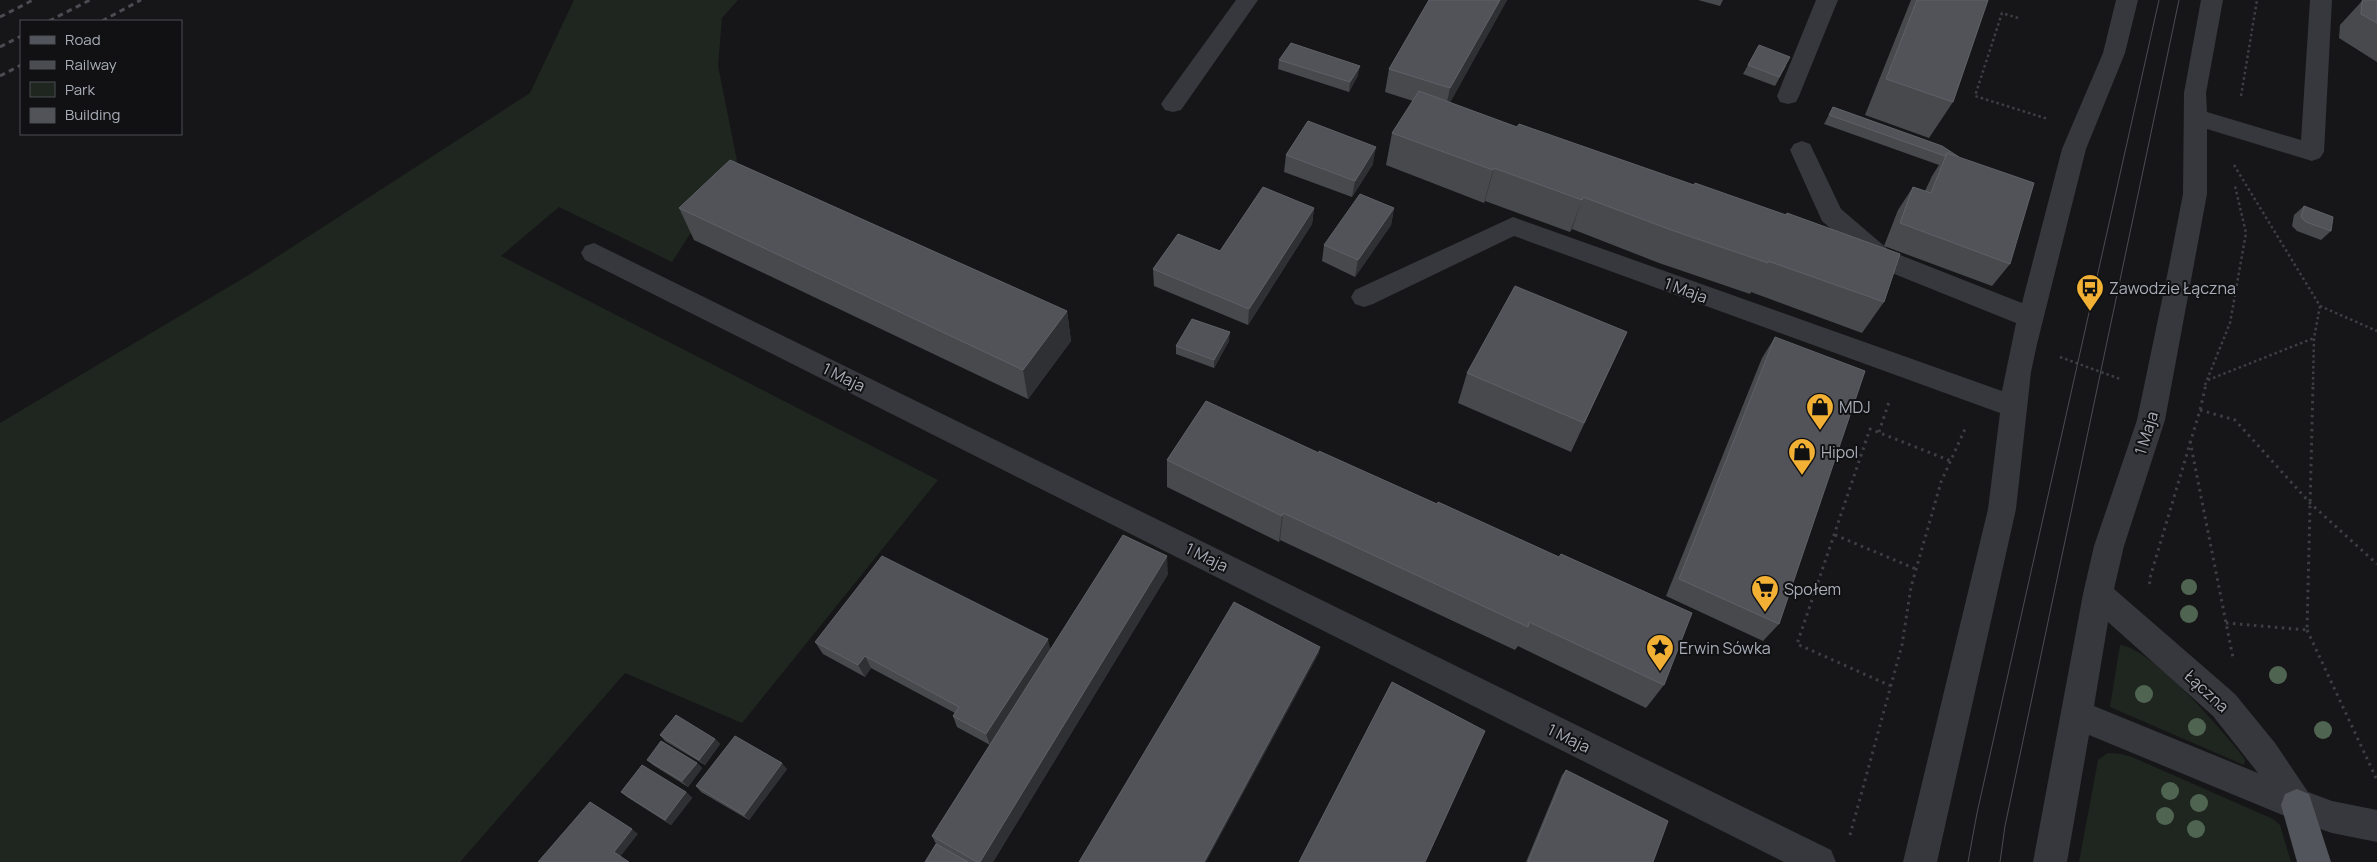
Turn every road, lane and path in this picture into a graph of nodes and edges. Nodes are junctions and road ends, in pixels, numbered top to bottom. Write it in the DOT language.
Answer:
graph roads {
  1 [pos="1247,0"];
  2 [pos="1827,0"];
  3 [pos="2127,0"];
  4 [pos="2212,0"];
  5 [pos="2257,0"];
  6 [pos="2321,0"];
  7 [pos="2018,18"];
  8 [pos="1788,96"];
  9 [pos="1173,104"];
  10 [pos="2194,117"];
  11 [pos="2051,120"];
  12 [pos="2236,129"];
  13 [pos="1802,150"];
  14 [pos="2233,174"];
  15 [pos="2233,180"];
  16 [pos="594,253"];
  17 [pos="1364,296"];
  18 [pos="2320,306"];
  19 [pos="2031,318"];
  20 [pos="2377,331"];
  21 [pos="2314,338"];
  22 [pos="2055,355"];
  23 [pos="2208,380"];
  24 [pos="2124,381"];
  25 [pos="2014,407"];
  26 [pos="2200,410"];
  27 [pos="2190,440"];
  28 [pos="1951,461"];
  29 [pos="2310,503"];
  30 [pos="1835,535"];
  31 [pos="2377,564"];
  32 [pos="1916,569"];
  33 [pos="2151,589"];
  34 [pos="2098,594"];
  35 [pos="2226,623"];
  36 [pos="2307,630"];
  37 [pos="2234,662"];
  38 [pos="1891,686"];
  39 [pos="2076,714"];
  40 [pos="2377,780"];
  41 [pos="2297,805"];
  42 [pos="2377,826"];
  43 [pos="1820,862"];
  44 [pos="1920,862"];
  45 [pos="2050,862"];
  46 [pos="2314,862"];
  1 -- 9 [label="street"];
  2 -- 8 [label="street"];
  3 -- 19 [label="street"];
  4 -- 10 [label="street, 1 Maja"];
  5 -- 12 [label="path"];
  6 -- 12 [label="street"];
  7 -- 11 [label="path"];
  10 -- 12 [label="street"];
  10 -- 34 [label="street, 1 Maja"];
  13 -- 19 [label="street"];
  14 -- 18 [label="path"];
  15 -- 23 [label="path"];
  16 -- 43 [label="street, 1 Maja"];
  17 -- 25 [label="street, 1 Maja"];
  18 -- 20 [label="path"];
  18 -- 21 [label="path"];
  19 -- 25 [label="street"];
  21 -- 23 [label="path"];
  21 -- 29 [label="path"];
  22 -- 24 [label="path"];
  23 -- 26 [label="path"];
  25 -- 44 [label="street"];
  26 -- 27 [label="path"];
  26 -- 29 [label="path"];
  27 -- 33 [label="path"];
  27 -- 35 [label="path"];
  28 -- 30 [label="path"];
  29 -- 31 [label="path"];
  29 -- 36 [label="path"];
  30 -- 32 [label="path"];
  30 -- 38 [label="path"];
  34 -- 39 [label="street, 1 Maja"];
  34 -- 41 [label="street, Łączna"];
  35 -- 36 [label="path"];
  35 -- 37 [label="path"];
  36 -- 40 [label="path"];
  39 -- 41 [label="street"];
  39 -- 45 [label="street, 1 Maja"];
  41 -- 42 [label="street"];
  41 -- 46 [label="main road"];
}
